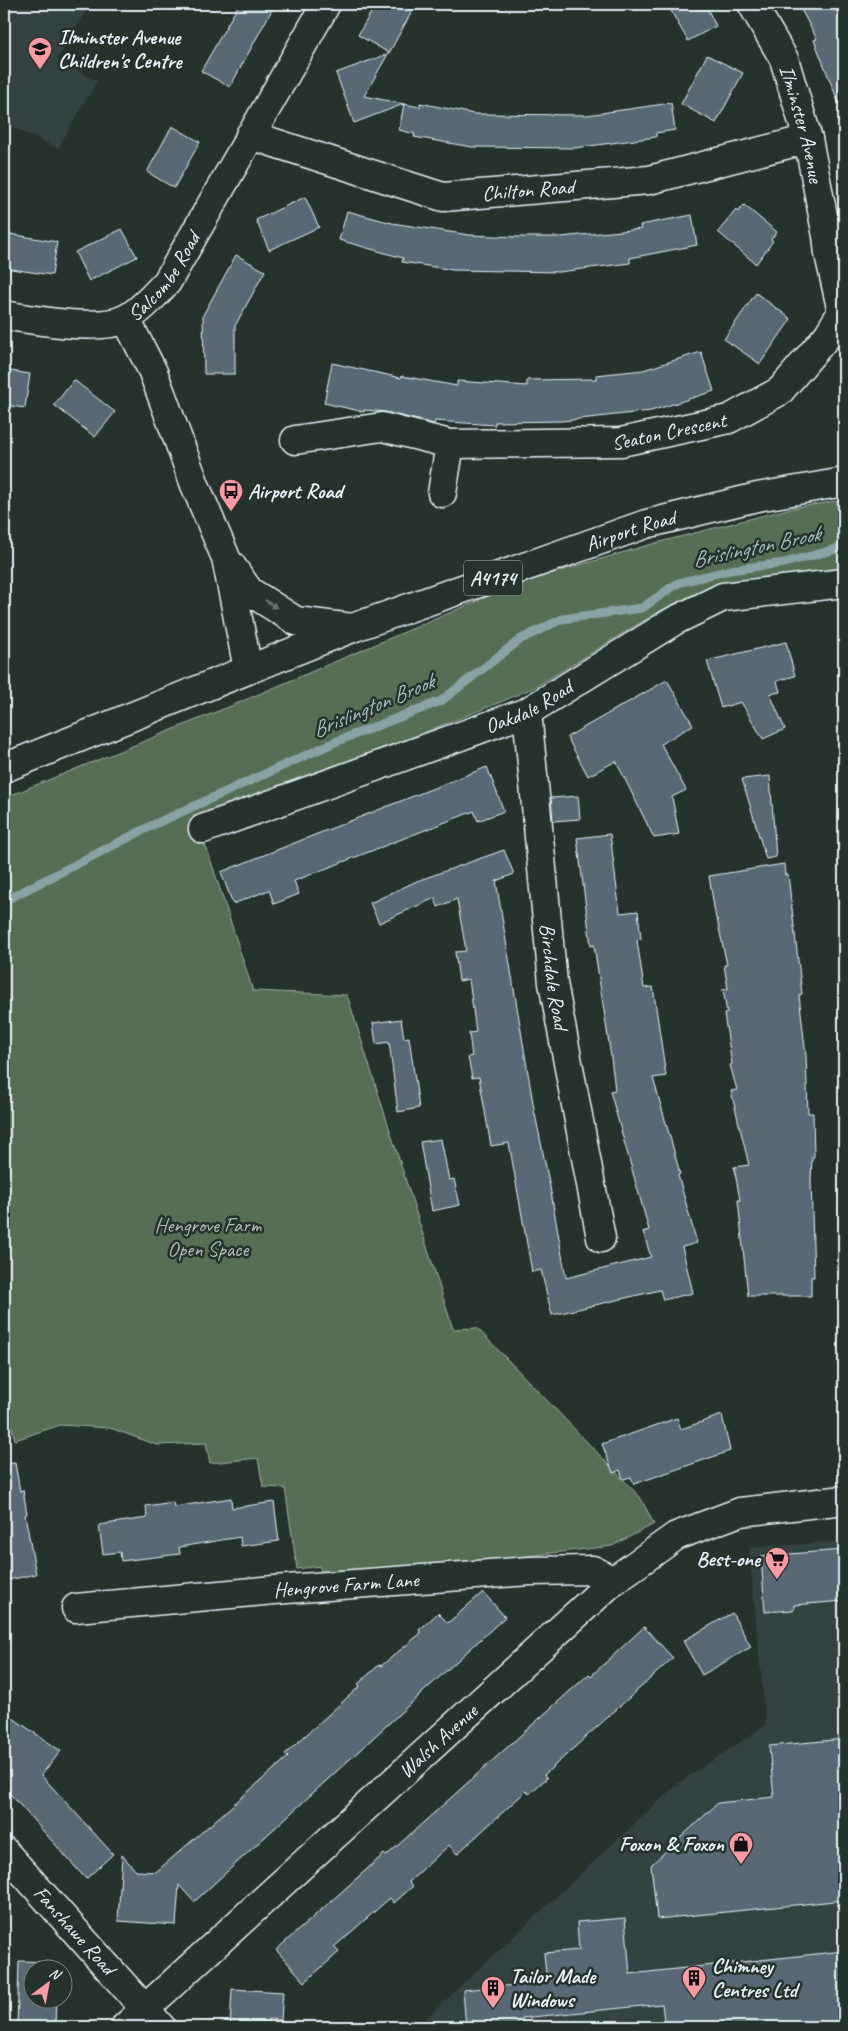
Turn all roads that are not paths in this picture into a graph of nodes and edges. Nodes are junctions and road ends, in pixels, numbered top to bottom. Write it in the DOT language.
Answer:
graph roads {
  1 [pos="326,4"];
  2 [pos="752,4"];
  3 [pos="250,135"];
  4 [pos="808,139"];
  5 [pos="843,314"];
  6 [pos="4,315"];
  7 [pos="126,319"];
  8 [pos="295,440"];
  9 [pos="450,444"];
  10 [pos="844,482"];
  11 [pos="442,493"];
  12 [pos="226,558"];
  13 [pos="844,583"];
  14 [pos="352,628"];
  15 [pos="248,669"];
  16 [pos="527,712"];
  17 [pos="4,768"];
  18 [pos="203,829"];
  19 [pos="601,1238"];
  20 [pos="844,1500"];
  21 [pos="613,1581"];
  22 [pos="76,1608"];
  23 [pos="4,1851"];
  24 [pos="144,2021"];
  1 -- 3 [label="main road, Salcombe Road"];
  2 -- 4 [label="main road, Ilminster Avenue"];
  3 -- 4 [label="main road, Chilton Road"];
  3 -- 7 [label="main road, Salcombe Road"];
  4 -- 5 [label="main road, Ilminster Avenue"];
  5 -- 9 [label="main road, Seaton Crescent"];
  6 -- 7 [label="main road"];
  7 -- 12 [label="main road, Salcombe Road"];
  8 -- 9 [label="main road, Seaton Crescent"];
  9 -- 11 [label="main road"];
  10 -- 14 [label="main road, Airport Road / A4174"];
  12 -- 14 [label="main road, Salcombe Road, one-way"];
  12 -- 15 [label="main road, Salcombe Road"];
  13 -- 16 [label="main road, Oakdale Road"];
  14 -- 15 [label="main road, Airport Road / A4174"];
  15 -- 17 [label="main road, Airport Road / A4174"];
  16 -- 18 [label="main road, Oakdale Road"];
  16 -- 19 [label="main road, Birchdale Road"];
  20 -- 21 [label="main road, Walsh Avenue"];
  21 -- 22 [label="main road, Hengrove Farm Lane"];
  21 -- 24 [label="main road, Walsh Avenue"];
  23 -- 24 [label="main road, Fanshawe Road"];
}
